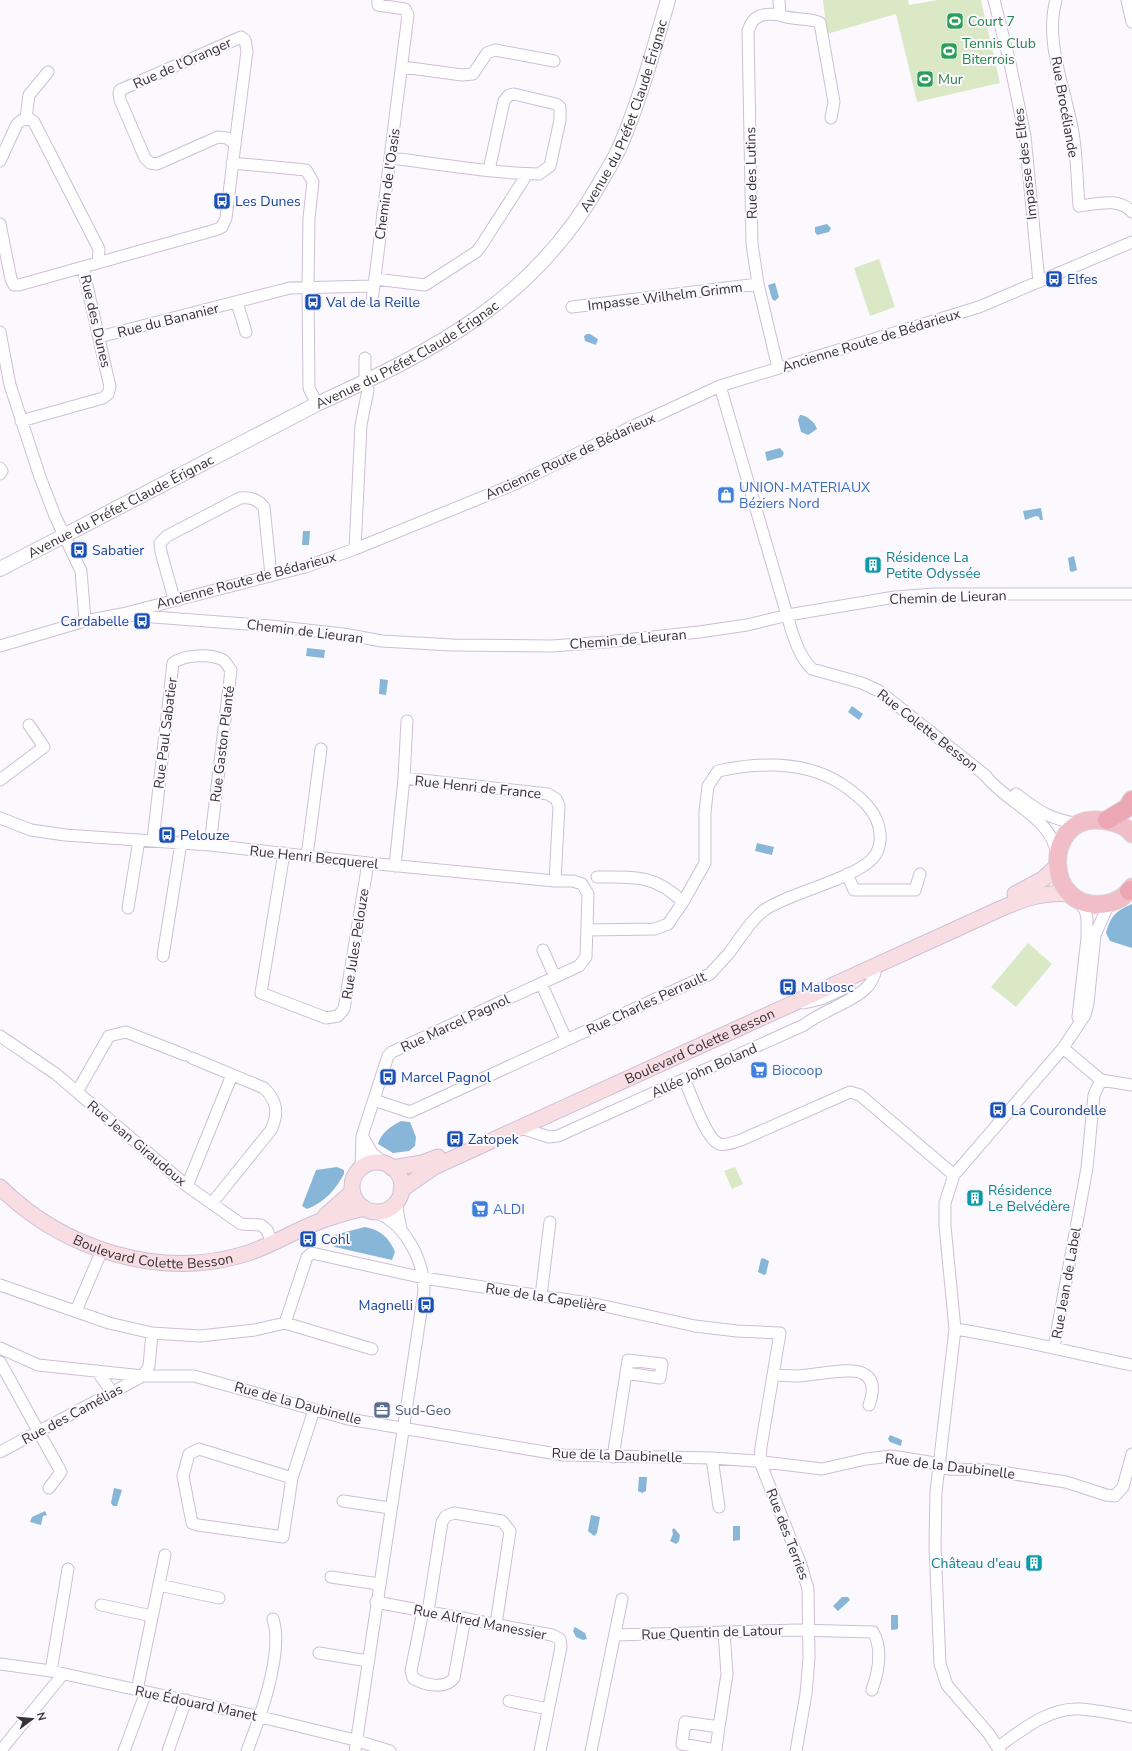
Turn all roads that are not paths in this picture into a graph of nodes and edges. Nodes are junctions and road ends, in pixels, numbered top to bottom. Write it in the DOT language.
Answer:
graph roads {
  1 [pos="378,0"];
  2 [pos="668,0"];
  3 [pos="779,0"];
  4 [pos="994,0"];
  5 [pos="1056,0"];
  6 [pos="1127,0"];
  7 [pos="780,15"];
  8 [pos="1132,22"];
  9 [pos="554,61"];
  10 [pos="403,67"];
  11 [pos="48,72"];
  12 [pos="26,118"];
  13 [pos="831,118"];
  14 [pos="235,144"];
  15 [pos="391,158"];
  16 [pos="0,161"];
  17 [pos="232,163"];
  18 [pos="489,170"];
  19 [pos="525,174"];
  20 [pos="1132,212"];
  21 [pos="0,224"];
  22 [pos="1132,242"];
  23 [pos="98,263"];
  24 [pos="83,268"];
  25 [pos="374,282"];
  26 [pos="1039,282"];
  27 [pos="758,284"];
  28 [pos="308,287"];
  29 [pos="372,302"];
  30 [pos="237,303"];
  31 [pos="572,307"];
  32 [pos="0,332"];
  33 [pos="246,332"];
  34 [pos="99,337"];
  35 [pos="365,358"];
  36 [pos="778,368"];
  37 [pos="365,382"];
  38 [pos="720,386"];
  39 [pos="317,404"];
  40 [pos="21,421"];
  41 [pos="0,468"];
  42 [pos="0,474"];
  43 [pos="66,536"];
  44 [pos="355,549"];
  45 [pos="0,569"];
  46 [pos="271,575"];
  47 [pos="1132,594"];
  48 [pos="174,599"];
  49 [pos="122,614"];
  50 [pos="788,615"];
  51 [pos="85,621"];
  52 [pos="0,646"];
  53 [pos="209,656"];
  54 [pos="407,721"];
  55 [pos="29,725"];
  56 [pos="320,749"];
  57 [pos="986,775"];
  58 [pos="404,778"];
  59 [pos="0,780"];
  60 [pos="1132,800"];
  61 [pos="0,818"];
  62 [pos="1107,820"];
  63 [pos="1080,824"];
  64 [pos="1132,832"];
  65 [pos="139,840"];
  66 [pos="153,840"];
  67 [pos="181,842"];
  68 [pos="210,845"];
  69 [pos="284,853"];
  70 [pos="307,856"];
  71 [pos="1057,861"];
  72 [pos="368,863"];
  73 [pos="395,866"];
  74 [pos="847,874"];
  75 [pos="920,874"];
  76 [pos="597,877"];
  77 [pos="555,881"];
  78 [pos="1131,890"];
  79 [pos="1074,896"];
  80 [pos="683,902"];
  81 [pos="1111,903"];
  82 [pos="128,908"];
  83 [pos="587,930"];
  84 [pos="543,950"];
  85 [pos="163,956"];
  86 [pos="878,968"];
  87 [pos="556,976"];
  88 [pos="541,983"];
  89 [pos="821,999"];
  90 [pos="794,1003"];
  91 [pos="817,1015"];
  92 [pos="1077,1026"];
  93 [pos="1,1039"];
  94 [pos="566,1040"];
  95 [pos="1063,1048"];
  96 [pos="232,1075"];
  97 [pos="684,1079"];
  98 [pos="1101,1080"];
  99 [pos="1132,1085"];
  100 [pos="77,1092"];
  101 [pos="374,1100"];
  102 [pos="521,1128"];
  103 [pos="362,1136"];
  104 [pos="389,1166"];
  105 [pos="361,1168"];
  106 [pos="954,1175"];
  107 [pos="187,1186"];
  108 [pos="0,1187"];
  109 [pos="352,1192"];
  110 [pos="400,1194"];
  111 [pos="212,1203"];
  112 [pos="370,1210"];
  113 [pos="317,1222"];
  114 [pos="550,1222"];
  115 [pos="401,1230"];
  116 [pos="272,1243"];
  117 [pos="102,1250"];
  118 [pos="424,1278"];
  119 [pos="0,1285"];
  120 [pos="541,1296"];
  121 [pos="76,1311"];
  122 [pos="285,1324"];
  123 [pos="955,1329"];
  124 [pos="152,1333"];
  125 [pos="1054,1347"];
  126 [pos="0,1348"];
  127 [pos="372,1349"];
  128 [pos="0,1362"];
  129 [pos="1132,1365"];
  130 [pos="97,1370"];
  131 [pos="626,1372"];
  132 [pos="774,1375"];
  133 [pos="143,1376"];
  134 [pos="112,1392"];
  135 [pos="868,1405"];
  136 [pos="314,1410"];
  137 [pos="402,1428"];
  138 [pos="38,1433"];
  139 [pos="0,1452"];
  140 [pos="1132,1454"];
  141 [pos="613,1457"];
  142 [pos="712,1458"];
  143 [pos="760,1462"];
  144 [pos="938,1466"];
  145 [pos="292,1478"];
  146 [pos="49,1488"];
  147 [pos="343,1501"];
  148 [pos="719,1507"];
  149 [pos="390,1508"];
  150 [pos="165,1555"];
  151 [pos="68,1569"];
  152 [pos="332,1577"];
  153 [pos="379,1584"];
  154 [pos="159,1585"];
  155 [pos="219,1598"];
  156 [pos="622,1599"];
  157 [pos="376,1602"];
  158 [pos="102,1604"];
  159 [pos="425,1611"];
  160 [pos="152,1616"];
  161 [pos="465,1618"];
  162 [pos="273,1619"];
  163 [pos="496,1624"];
  164 [pos="808,1631"];
  165 [pos="724,1632"];
  166 [pos="616,1635"];
  167 [pos="319,1653"];
  168 [pos="368,1661"];
  169 [pos="0,1664"];
  170 [pos="51,1672"];
  171 [pos="63,1674"];
  172 [pos="872,1690"];
  173 [pos="142,1691"];
  174 [pos="186,1700"];
  175 [pos="509,1701"];
  176 [pos="548,1709"];
  177 [pos="261,1717"];
  178 [pos="1132,1717"];
  179 [pos="719,1727"];
  180 [pos="356,1746"];
  181 [pos="2,1749"];
  182 [pos="999,1749"];
  183 [pos="124,1751"];
  184 [pos="168,1751"];
  185 [pos="247,1751"];
  186 [pos="390,1751"];
  187 [pos="540,1751"];
  188 [pos="591,1751"];
  189 [pos="796,1751"];
  1 -- 10 [label="street, Chemin de l'Oasis"];
  2 -- 37 [label="street, Avenue du Préfet Claude Érignac"];
  3 -- 7 [label="street"];
  4 -- 26 [label="street, Impasse des Elfes"];
  5 -- 20 [label="street, Rue Brocéliande"];
  6 -- 8 [label="street"];
  7 -- 13 [label="street, Rue des Lutins"];
  7 -- 27 [label="street, Rue des Lutins"];
  9 -- 10 [label="street"];
  10 -- 15 [label="street, Chemin de l'Oasis"];
  11 -- 12 [label="street"];
  12 -- 16 [label="street"];
  12 -- 23 [label="street"];
  14 -- 14 [label="street, Rue de l'Oranger"];
  14 -- 17 [label="street, Rue des Dunes"];
  15 -- 18 [label="street"];
  15 -- 25 [label="street, Chemin de l'Oasis"];
  17 -- 23 [label="street, Rue des Dunes"];
  17 -- 28 [label="street"];
  18 -- 19 [label="street"];
  18 -- 19 [label="street"];
  19 -- 25 [label="street, Rue du Bananier"];
  21 -- 24 [label="street"];
  22 -- 26 [label="street, Ancienne Route de Bédarieux"];
  23 -- 24 [label="street, Rue des Dunes"];
  24 -- 34 [label="street, Rue des Dunes"];
  25 -- 28 [label="street, Rue du Bananier"];
  25 -- 29 [label="street, Chemin de l'Oasis"];
  26 -- 36 [label="street, Ancienne Route de Bédarieux"];
  27 -- 31 [label="street, Impasse Wilhelm Grimm"];
  27 -- 36 [label="street, Rue des Lutins"];
  28 -- 30 [label="street, Rue du Bananier"];
  28 -- 39 [label="street"];
  30 -- 33 [label="street, Rue du Bananier"];
  30 -- 34 [label="street, Rue du Bananier"];
  32 -- 40 [label="street"];
  34 -- 40 [label="street, Rue des Dunes"];
  35 -- 37 [label="street"];
  36 -- 38 [label="street, Ancienne Route de Bédarieux"];
  37 -- 39 [label="street, Avenue du Préfet Claude Érignac"];
  37 -- 44 [label="street"];
  38 -- 44 [label="street, Ancienne Route de Bédarieux"];
  38 -- 50 [label="street, Rue Colette Besson"];
  39 -- 43 [label="street, Avenue du Préfet Claude Érignac"];
  40 -- 43 [label="street"];
  41 -- 42 [label="street"];
  43 -- 45 [label="street, Avenue du Préfet Claude Érignac"];
  43 -- 51 [label="street"];
  44 -- 46 [label="street, Ancienne Route de Bédarieux"];
  46 -- 48 [label="street, Ancienne Route de Bédarieux"];
  46 -- 48 [label="street"];
  47 -- 50 [label="street, Chemin de Lieuran"];
  48 -- 49 [label="street, Ancienne Route de Bédarieux"];
  49 -- 50 [label="street, Chemin de Lieuran"];
  49 -- 51 [label="street, Ancienne Route de Bédarieux"];
  50 -- 57 [label="street, Rue Colette Besson"];
  51 -- 52 [label="street, Ancienne Route de Bédarieux"];
  53 -- 66 [label="street, Rue Paul Sabatier"];
  53 -- 68 [label="street, Rue Gaston Planté"];
  54 -- 58 [label="street"];
  55 -- 59 [label="street"];
  56 -- 70 [label="street"];
  57 -- 63 [label="street, Rue Colette Besson"];
  57 -- 71 [label="street, Rue Colette Besson"];
  58 -- 73 [label="street, Rue Henri de France"];
  58 -- 77 [label="street, Rue Henri de France"];
  60 -- 62 [label="highway"];
  61 -- 65 [label="street, Rue Henri Becquerel"];
  62 -- 63 [label="main road"];
  62 -- 64 [label="main road"];
  63 -- 71 [label="main road"];
  65 -- 66 [label="street, Rue Henri Becquerel"];
  65 -- 82 [label="street"];
  66 -- 67 [label="street, Rue Henri Becquerel"];
  67 -- 68 [label="street, Rue Henri Becquerel"];
  67 -- 85 [label="street"];
  68 -- 69 [label="street, Rue Henri Becquerel"];
  69 -- 70 [label="street, Rue Henri Becquerel"];
  69 -- 72 [label="street, Rue Jules Pelouze"];
  70 -- 72 [label="street, Rue Henri Becquerel"];
  71 -- 79 [label="main road"];
  71 -- 104 [label="main road, Boulevard Colette Besson"];
  72 -- 73 [label="street, Rue Henri Becquerel"];
  73 -- 77 [label="street, Rue Henri Becquerel"];
  74 -- 75 [label="street"];
  74 -- 80 [label="street, Rue Charles Perrault"];
  74 -- 94 [label="street, Rue Charles Perrault"];
  76 -- 80 [label="street"];
  77 -- 83 [label="street, Rue Henri Becquerel"];
  78 -- 81 [label="main road"];
  79 -- 81 [label="main road"];
  79 -- 86 [label="main road, Boulevard Colette Besson"];
  79 -- 92 [label="street"];
  80 -- 83 [label="street, Rue Charles Perrault"];
  81 -- 92 [label="street"];
  83 -- 87 [label="street, Rue Marcel Pagnol"];
  84 -- 87 [label="street"];
  86 -- 89 [label="street"];
  86 -- 90 [label="main road, Boulevard Colette Besson"];
  86 -- 91 [label="street, Allée John Boland"];
  87 -- 88 [label="street, Rue Marcel Pagnol"];
  88 -- 94 [label="street"];
  88 -- 101 [label="street, Rue Marcel Pagnol"];
  89 -- 90 [label="street"];
  89 -- 91 [label="street"];
  90 -- 102 [label="main road, Boulevard Colette Besson"];
  91 -- 97 [label="street, Allée John Boland"];
  92 -- 95 [label="street"];
  93 -- 100 [label="street, Rue Jean Giraudoux"];
  94 -- 101 [label="street, Rue Charles Perrault"];
  95 -- 98 [label="street"];
  95 -- 106 [label="street"];
  96 -- 100 [label="street"];
  96 -- 107 [label="street"];
  96 -- 111 [label="street"];
  97 -- 102 [label="street, Allée John Boland"];
  97 -- 106 [label="street"];
  98 -- 99 [label="street"];
  98 -- 125 [label="street, Rue Jean de Label"];
  100 -- 107 [label="street, Rue Jean Giraudoux"];
  101 -- 103 [label="street, Rue Marcel Pagnol"];
  102 -- 110 [label="main road, Boulevard Colette Besson"];
  103 -- 104 [label="street"];
  103 -- 105 [label="street, Rue Marcel Pagnol"];
  104 -- 105 [label="main road"];
  104 -- 110 [label="main road"];
  105 -- 109 [label="main road"];
  106 -- 123 [label="street"];
  107 -- 111 [label="street, Rue Jean Giraudoux"];
  108 -- 117 [label="main road, Boulevard Colette Besson"];
  109 -- 112 [label="main road"];
  109 -- 113 [label="main road, Boulevard Colette Besson"];
  110 -- 112 [label="main road"];
  110 -- 115 [label="street"];
  111 -- 116 [label="street, Rue Jean Giraudoux"];
  112 -- 113 [label="main road, Boulevard Colette Besson"];
  112 -- 115 [label="street"];
  113 -- 116 [label="main road, Boulevard Colette Besson"];
  114 -- 120 [label="street"];
  115 -- 118 [label="street"];
  116 -- 117 [label="main road, Boulevard Colette Besson"];
  117 -- 121 [label="street"];
  118 -- 120 [label="street, Rue de la Capelière"];
  118 -- 122 [label="street, Rue de la Capelière"];
  118 -- 137 [label="street"];
  119 -- 121 [label="street"];
  120 -- 132 [label="street, Rue de la Capelière"];
  121 -- 124 [label="street"];
  122 -- 124 [label="street"];
  122 -- 127 [label="street"];
  123 -- 125 [label="street"];
  123 -- 144 [label="street"];
  124 -- 133 [label="street"];
  125 -- 129 [label="street"];
  126 -- 130 [label="street, Rue de la Daubinelle"];
  128 -- 138 [label="street"];
  130 -- 133 [label="street, Rue de la Daubinelle"];
  130 -- 134 [label="street"];
  131 -- 141 [label="street"];
  132 -- 135 [label="street"];
  132 -- 143 [label="street"];
  133 -- 134 [label="street, Rue des Camélias"];
  133 -- 136 [label="street, Rue de la Daubinelle"];
  134 -- 138 [label="street, Rue des Camélias"];
  136 -- 137 [label="street, Rue de la Daubinelle"];
  136 -- 145 [label="street"];
  137 -- 141 [label="street, Rue de la Daubinelle"];
  137 -- 149 [label="street"];
  138 -- 139 [label="street, Rue des Camélias"];
  138 -- 146 [label="street"];
  140 -- 144 [label="street, Rue de la Daubinelle"];
  141 -- 142 [label="street, Rue de la Daubinelle"];
  142 -- 143 [label="street, Rue de la Daubinelle"];
  142 -- 148 [label="street"];
  143 -- 144 [label="street, Rue de la Daubinelle"];
  143 -- 164 [label="street, Rue des Terries"];
  144 -- 182 [label="street"];
  145 -- 145 [label="street"];
  147 -- 149 [label="street"];
  149 -- 153 [label="street"];
  150 -- 154 [label="street"];
  151 -- 170 [label="street"];
  152 -- 153 [label="street"];
  153 -- 157 [label="street"];
  154 -- 155 [label="street"];
  154 -- 160 [label="street"];
  156 -- 166 [label="street"];
  157 -- 159 [label="street, Rue Alfred Manessier"];
  157 -- 168 [label="street"];
  158 -- 160 [label="street"];
  159 -- 161 [label="street, Rue Alfred Manessier"];
  159 -- 161 [label="street"];
  159 -- 163 [label="street"];
  160 -- 173 [label="street"];
  161 -- 163 [label="street, Rue Alfred Manessier"];
  162 -- 177 [label="street"];
  163 -- 176 [label="street, Rue Alfred Manessier"];
  164 -- 165 [label="street, Rue Quentin de Latour"];
  164 -- 172 [label="street, Rue Quentin de Latour"];
  164 -- 189 [label="street, Rue des Terries"];
  165 -- 166 [label="street, Rue Quentin de Latour"];
  165 -- 179 [label="street"];
  166 -- 188 [label="street"];
  167 -- 168 [label="street"];
  168 -- 180 [label="street"];
  169 -- 170 [label="street, Rue Édouard Manet"];
  170 -- 171 [label="street, Rue Édouard Manet"];
  171 -- 173 [label="street, Rue Édouard Manet"];
  171 -- 181 [label="street"];
  173 -- 174 [label="street, Rue Édouard Manet"];
  173 -- 183 [label="street"];
  174 -- 177 [label="street, Rue Édouard Manet"];
  174 -- 184 [label="street"];
  175 -- 176 [label="street"];
  176 -- 187 [label="street, Rue Alfred Manessier"];
  177 -- 180 [label="street, Rue Édouard Manet"];
  177 -- 185 [label="street"];
  178 -- 182 [label="street"];
  180 -- 186 [label="street, Rue Édouard Manet"];
}
